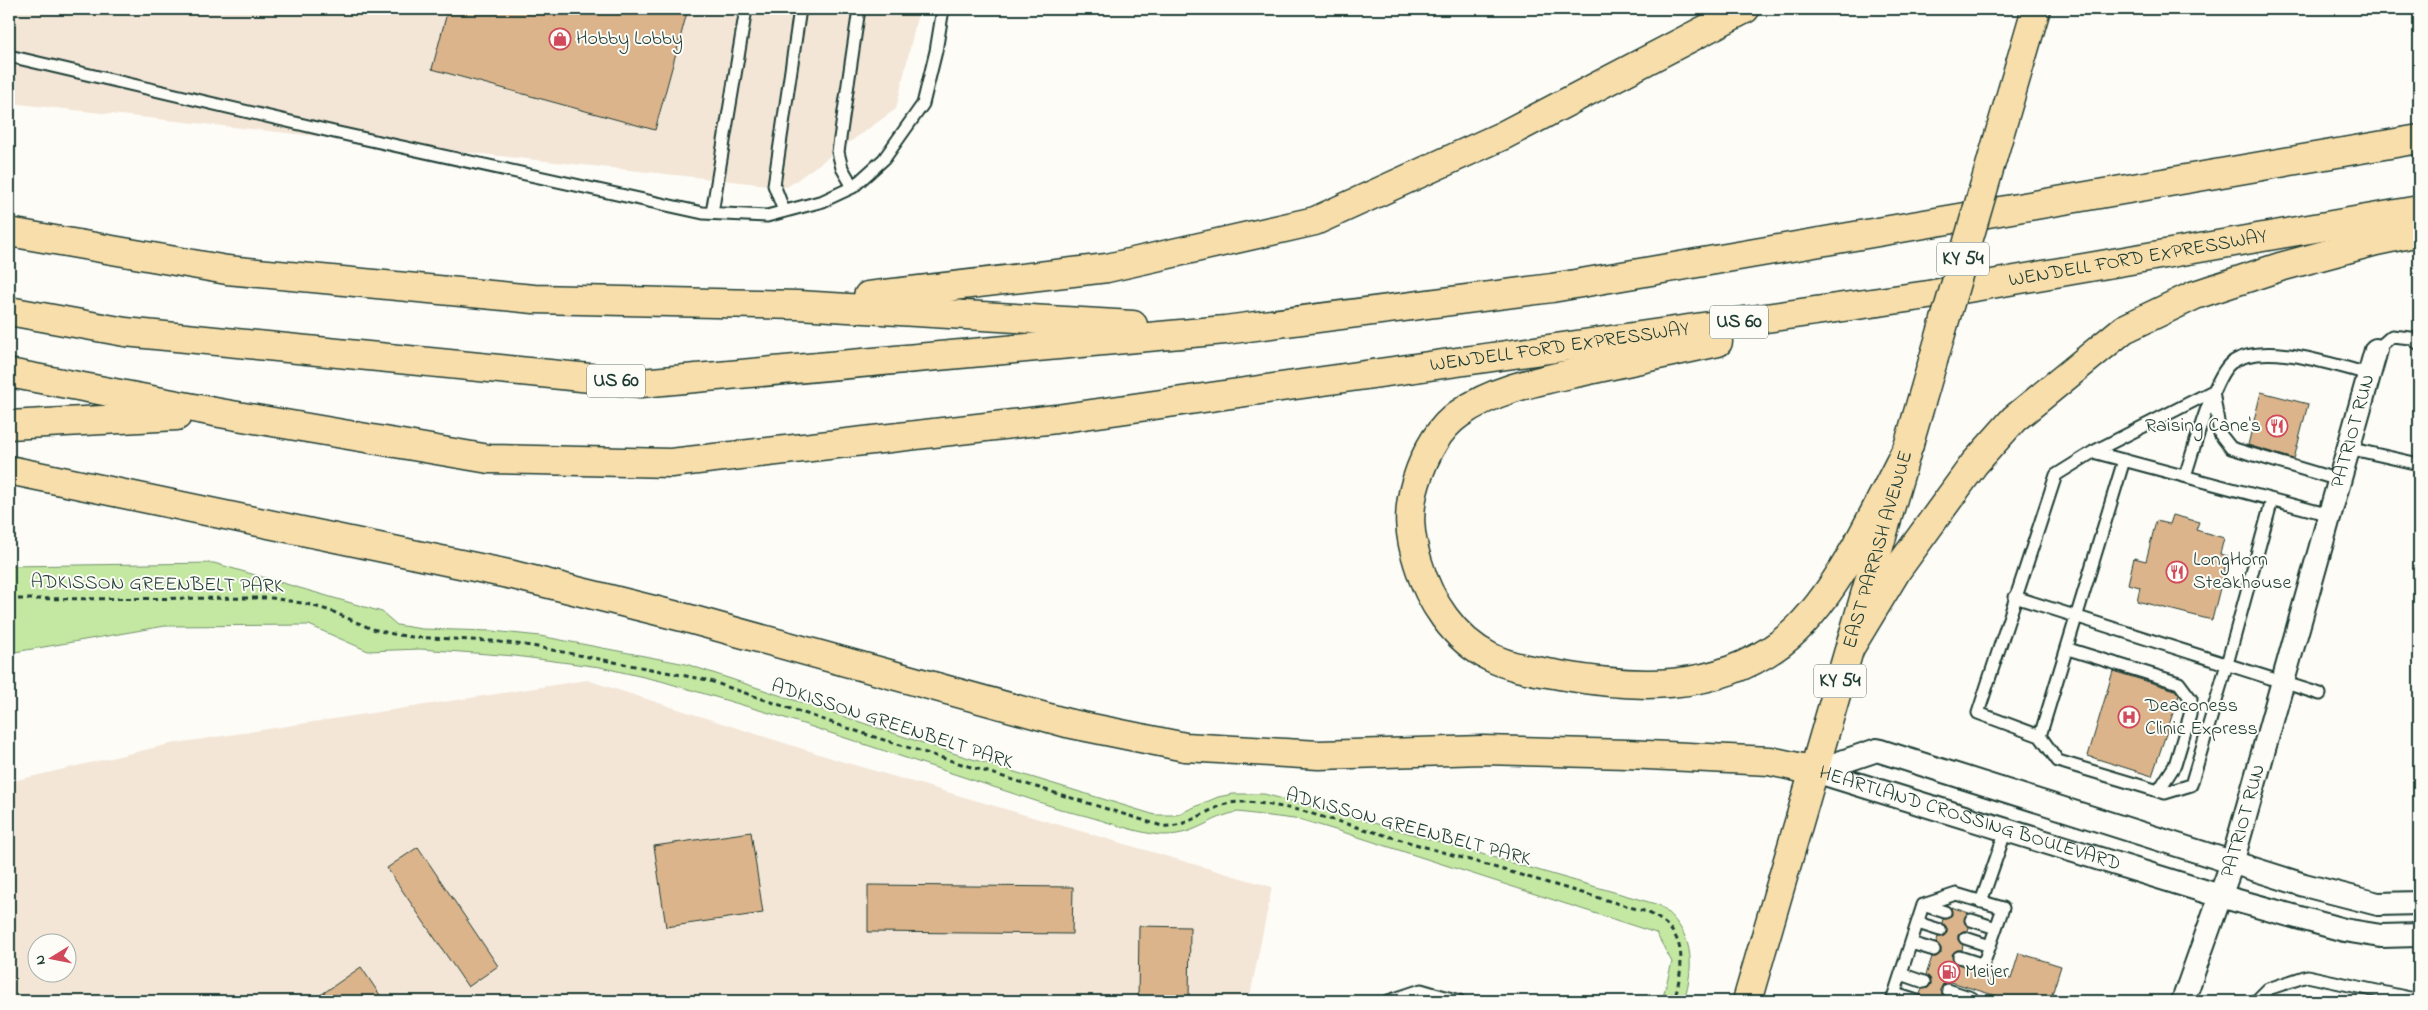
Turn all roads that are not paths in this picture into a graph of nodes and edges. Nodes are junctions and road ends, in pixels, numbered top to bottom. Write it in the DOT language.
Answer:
graph roads {
  1 [pos="746,9"];
  2 [pos="800,9"];
  3 [pos="859,9"];
  4 [pos="943,9"];
  5 [pos="1745,9"];
  6 [pos="2036,9"];
  7 [pos="9,56"];
  8 [pos="2419,139"];
  9 [pos="853,187"];
  10 [pos="2419,210"];
  11 [pos="784,211"];
  12 [pos="712,213"];
  13 [pos="9,232"];
  14 [pos="2419,232"];
  15 [pos="1928,295"];
  16 [pos="798,305"];
  17 [pos="9,311"];
  18 [pos="1225,330"];
  19 [pos="2419,344"];
  20 [pos="2376,350"];
  21 [pos="9,374"];
  22 [pos="2369,374"];
  23 [pos="2213,391"];
  24 [pos="220,413"];
  25 [pos="9,425"];
  26 [pos="1909,445"];
  27 [pos="2348,448"];
  28 [pos="2093,452"];
  29 [pos="2124,460"];
  30 [pos="2419,464"];
  31 [pos="9,470"];
  32 [pos="2185,476"];
  33 [pos="2339,480"];
  34 [pos="2272,500"];
  35 [pos="2330,515"];
  36 [pos="2015,597"];
  37 [pos="2078,616"];
  38 [pos="1851,646"];
  39 [pos="2068,649"];
  40 [pos="2227,664"];
  41 [pos="2283,681"];
  42 [pos="2320,694"];
  43 [pos="2040,736"];
  44 [pos="1815,771"];
  45 [pos="2159,790"];
  46 [pos="2006,830"];
  47 [pos="2232,863"];
  48 [pos="2220,896"];
  49 [pos="1981,902"];
  50 [pos="2419,904"];
  51 [pos="1924,905"];
  52 [pos="1945,912"];
  53 [pos="1971,920"];
  54 [pos="1918,923"];
  55 [pos="1996,928"];
  56 [pos="1940,930"];
  57 [pos="2419,936"];
  58 [pos="1965,938"];
  59 [pos="1911,943"];
  60 [pos="1990,946"];
  61 [pos="1934,950"];
  62 [pos="1959,958"];
  63 [pos="1901,974"];
  64 [pos="1924,982"];
  65 [pos="1948,990"];
  66 [pos="1894,997"];
  67 [pos="1972,997"];
  68 [pos="1433,998"];
  69 [pos="2419,1000"];
  70 [pos="1388,1001"];
  71 [pos="1459,1001"];
  72 [pos="1747,1001"];
  73 [pos="1917,1001"];
  74 [pos="2183,1001"];
  75 [pos="2256,1001"];
  1 -- 12 [label="lane"];
  2 -- 11 [label="lane"];
  3 -- 9 [label="lane"];
  4 -- 9 [label="lane"];
  5 -- 16 [label="main road"];
  6 -- 26 [label="main road, EAST PARRISH AVENUE / KY 54, bridge"];
  7 -- 12 [label="lane"];
  8 -- 18 [label="main road, US 60"];
  9 -- 11 [label="lane"];
  10 -- 15 [label="main road, WENDELL FORD EXPRESSWAY / US 60"];
  11 -- 12 [label="lane"];
  13 -- 16 [label="main road"];
  14 -- 38 [label="main road"];
  15 -- 24 [label="main road, WENDELL FORD EXPRESSWAY / US 60"];
  15 -- 26 [label="main road"];
  16 -- 18 [label="main road"];
  17 -- 18 [label="main road, US 60"];
  19 -- 20 [label="lane"];
  20 -- 22 [label="street, PATRIOT RUN"];
  21 -- 24 [label="main road, US 60"];
  22 -- 23 [label="lane"];
  22 -- 27 [label="street, PATRIOT RUN"];
  23 -- 28 [label="lane"];
  23 -- 32 [label="lane"];
  23 -- 33 [label="lane"];
  24 -- 25 [label="main road"];
  26 -- 38 [label="main road, EAST PARRISH AVENUE / KY 54"];
  27 -- 30 [label="lane"];
  27 -- 33 [label="street, PATRIOT RUN"];
  28 -- 29 [label="lane"];
  28 -- 36 [label="lane"];
  29 -- 32 [label="lane"];
  29 -- 37 [label="lane"];
  31 -- 44 [label="main road"];
  32 -- 34 [label="lane"];
  33 -- 35 [label="street, PATRIOT RUN"];
  34 -- 35 [label="lane"];
  34 -- 40 [label="lane"];
  35 -- 41 [label="street, PATRIOT RUN"];
  36 -- 37 [label="lane"];
  36 -- 43 [label="lane"];
  37 -- 39 [label="lane"];
  37 -- 40 [label="lane"];
  38 -- 44 [label="main road, EAST PARRISH AVENUE / KY 54"];
  39 -- 43 [label="lane"];
  39 -- 45 [label="lane"];
  40 -- 41 [label="lane"];
  40 -- 45 [label="lane"];
  41 -- 42 [label="lane"];
  41 -- 47 [label="street, PATRIOT RUN"];
  43 -- 45 [label="lane"];
  44 -- 46 [label="street, HEARTLAND CROSSING BOULEVARD"];
  44 -- 47 [label="street, HEARTLAND CROSSING BOULEVARD"];
  44 -- 72 [label="main road, EAST PARRISH AVENUE / KY 54"];
  46 -- 48 [label="street, HEARTLAND CROSSING BOULEVARD"];
  46 -- 49 [label="lane"];
  47 -- 48 [label="street, PATRIOT RUN"];
  47 -- 50 [label="street, HEARTLAND CROSSING BOULEVARD"];
  48 -- 57 [label="street, HEARTLAND CROSSING BOULEVARD"];
  48 -- 74 [label="street, PATRIOT RUN"];
  49 -- 51 [label="lane"];
  49 -- 55 [label="lane"];
  51 -- 52 [label="lane"];
  51 -- 54 [label="lane"];
  53 -- 55 [label="lane"];
  54 -- 56 [label="lane"];
  54 -- 59 [label="lane"];
  55 -- 60 [label="lane"];
  58 -- 60 [label="lane"];
  59 -- 61 [label="lane"];
  59 -- 63 [label="lane"];
  60 -- 62 [label="lane"];
  63 -- 64 [label="lane"];
  63 -- 66 [label="lane"];
  65 -- 67 [label="lane"];
  66 -- 73 [label="lane"];
  68 -- 70 [label="lane"];
  68 -- 71 [label="lane"];
  69 -- 75 [label="lane"];
}
